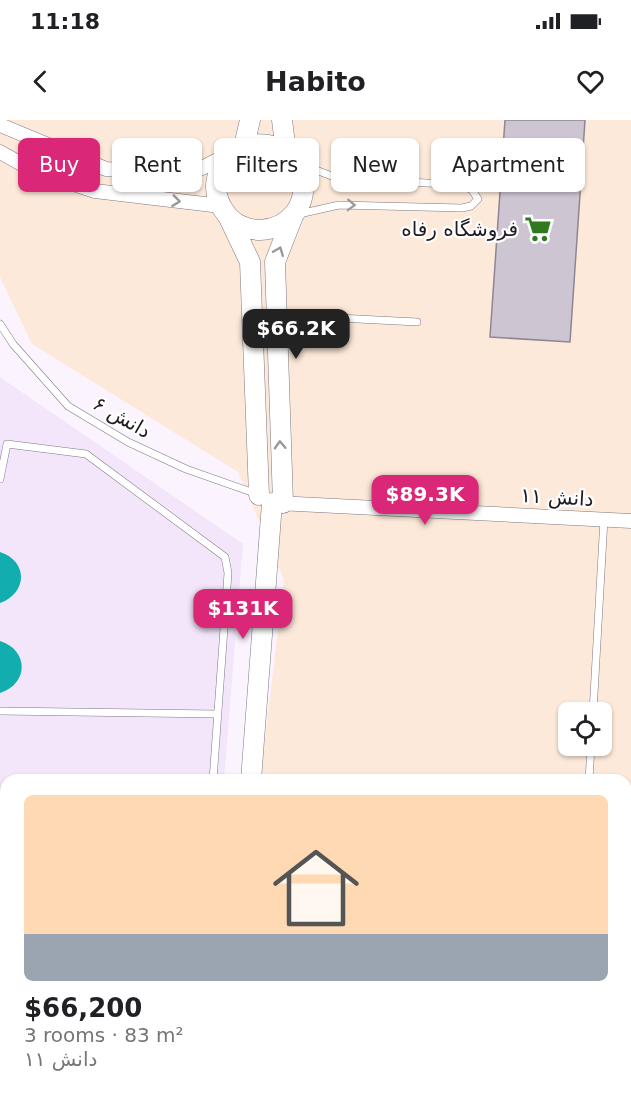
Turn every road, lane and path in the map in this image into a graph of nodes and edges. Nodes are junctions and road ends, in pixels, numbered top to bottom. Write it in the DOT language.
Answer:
graph roads {
  1 [pos="250,120"];
  2 [pos="282,120"];
  3 [pos="0,124"];
  4 [pos="246,138"];
  5 [pos="286,138"];
  6 [pos="0,152"];
  7 [pos="214,162"];
  8 [pos="319,170"];
  9 [pos="216,192"];
  10 [pos="303,192"];
  11 [pos="225,212"];
  12 [pos="293,215"];
  13 [pos="276,315"];
  14 [pos="417,321"];
  15 [pos="0,324"];
  16 [pos="0,479"];
  17 [pos="272,500"];
  18 [pos="604,519"];
  19 [pos="631,521"];
  20 [pos="594,702"];
  21 [pos="0,711"];
  22 [pos="217,714"];
  23 [pos="590,756"];
  24 [pos="213,774"];
  25 [pos="251,774"];
  26 [pos="589,774"];
  1 -- 4 [label="street"];
  2 -- 5 [label="street"];
  3 -- 7 [label="street"];
  6 -- 11 [label="street, one-way"];
  12 -- 8 [label="lane, one-way"];
  9 -- 11 [label="street"];
  10 -- 12 [label="street"];
  11 -- 12 [label="street"];
  11 -- 17 [label="street"];
  13 -- 12 [label="street, one-way"];
  13 -- 14 [label="lane"];
  17 -- 13 [label="street, one-way"];
  15 -- 17 [label="lane, دانش ۶"];
  16 -- 22 [label="lane"];
  17 -- 18 [label="street, دانش ۱۱"];
  17 -- 25 [label="street"];
  18 -- 19 [label="street, دانش ۱۱"];
  18 -- 20 [label="lane"];
  21 -- 22 [label="lane"];
  22 -- 24 [label="lane"];
  23 -- 26 [label="lane"];
}
